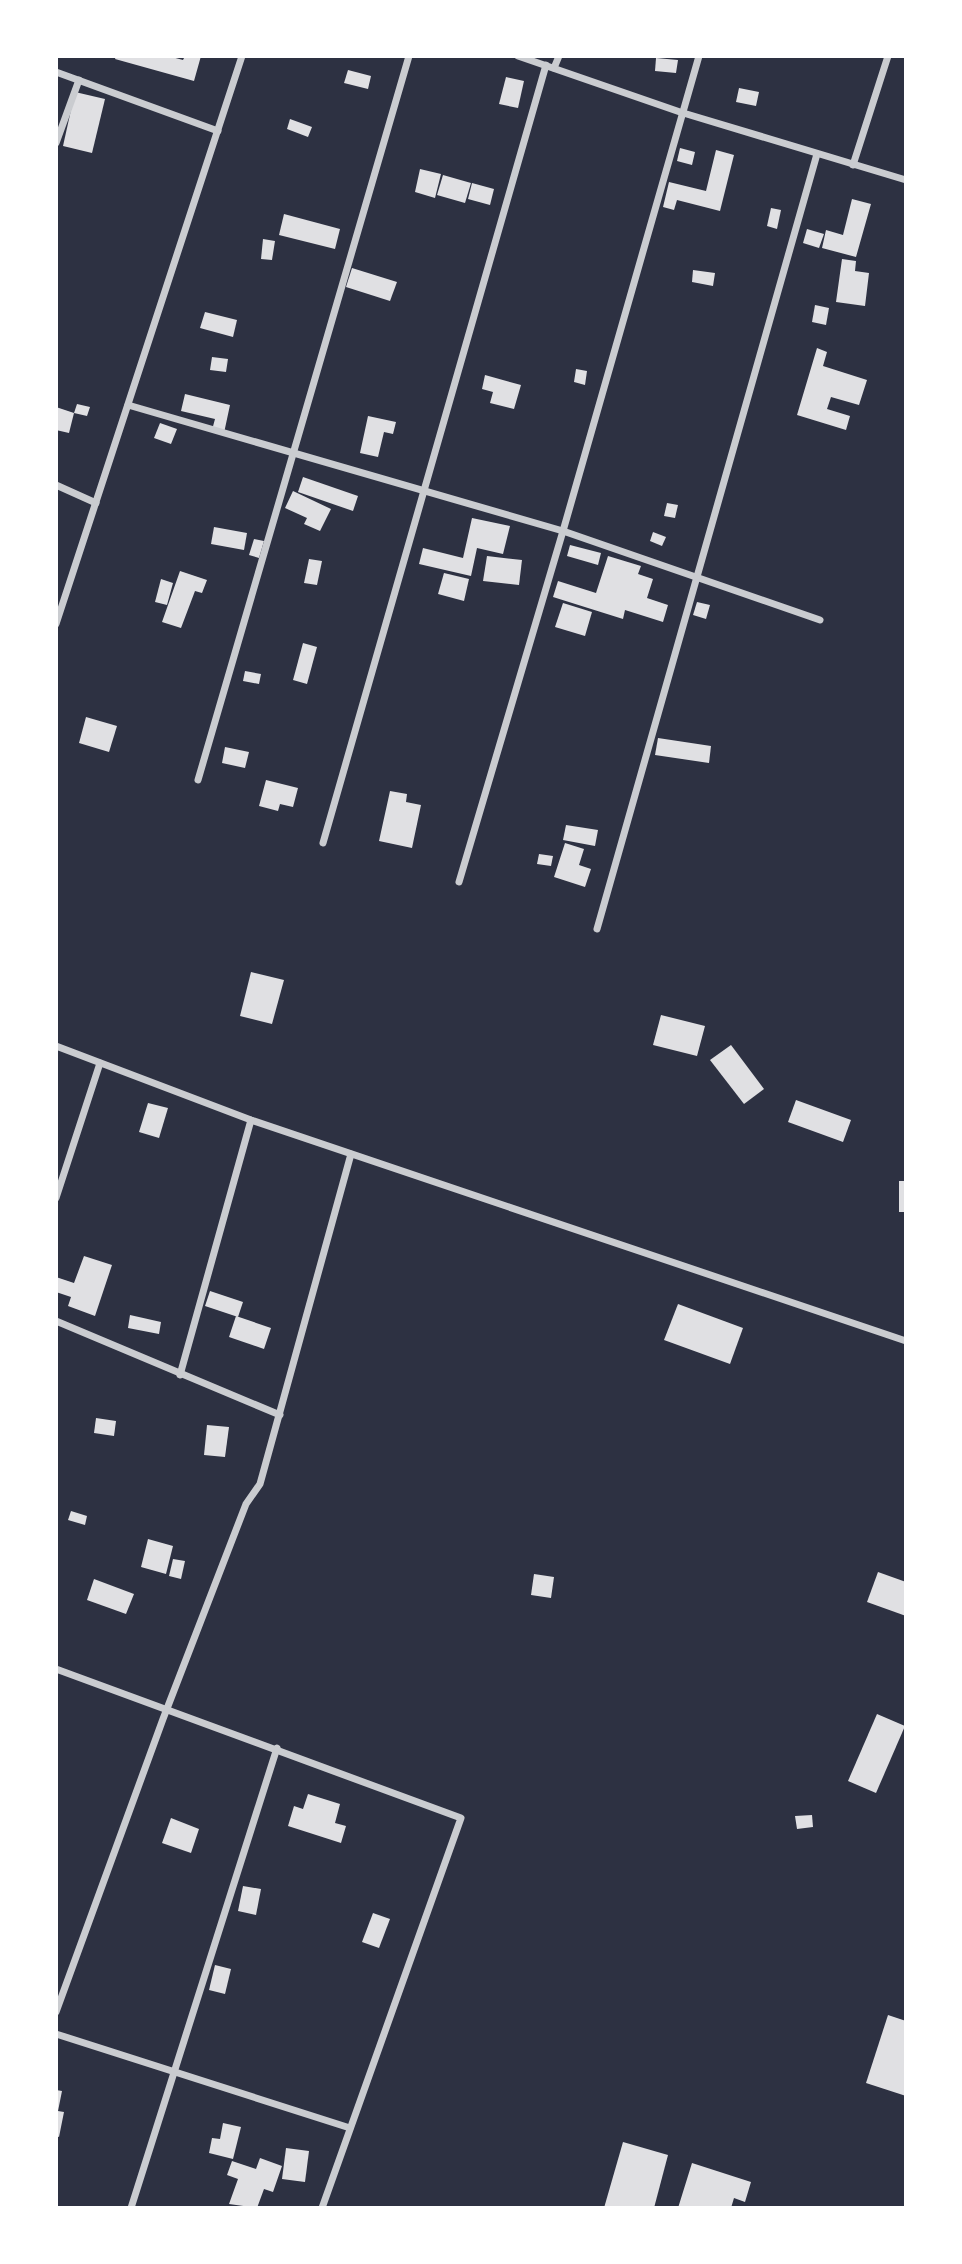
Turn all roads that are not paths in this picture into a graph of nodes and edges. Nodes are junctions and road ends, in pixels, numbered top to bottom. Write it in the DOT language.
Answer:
graph roads {
  1 [pos="242,56"];
  2 [pos="409,56"];
  3 [pos="518,56"];
  4 [pos="559,56"];
  5 [pos="699,56"];
  6 [pos="888,56"];
  7 [pos="550,67"];
  8 [pos="56,72"];
  9 [pos="79,80"];
  10 [pos="680,111"];
  11 [pos="218,131"];
  12 [pos="56,143"];
  13 [pos="817,154"];
  14 [pos="853,164"];
  15 [pos="906,180"];
  16 [pos="128,405"];
  17 [pos="292,452"];
  18 [pos="56,485"];
  19 [pos="426,490"];
  20 [pos="96,503"];
  21 [pos="564,531"];
  22 [pos="695,578"];
  23 [pos="820,620"];
  24 [pos="56,624"];
  25 [pos="198,780"];
  26 [pos="323,842"];
  27 [pos="459,882"];
  28 [pos="597,929"];
  29 [pos="56,1046"];
  30 [pos="100,1063"];
  31 [pos="251,1121"];
  32 [pos="351,1154"];
  33 [pos="56,1198"];
  34 [pos="56,1321"];
  35 [pos="906,1341"];
  36 [pos="180,1375"];
  37 [pos="280,1415"];
  38 [pos="56,1669"];
  39 [pos="167,1707"];
  40 [pos="276,1748"];
  41 [pos="56,2012"];
  42 [pos="56,2034"];
  43 [pos="175,2070"];
  44 [pos="350,2128"];
  45 [pos="131,2208"];
  46 [pos="322,2208"];
  1 -- 11 [label="street"];
  2 -- 17 [label="street"];
  3 -- 7 [label="street"];
  4 -- 7 [label="street"];
  5 -- 10 [label="street"];
  6 -- 14 [label="street"];
  7 -- 10 [label="street"];
  7 -- 19 [label="street"];
  8 -- 9 [label="street"];
  9 -- 11 [label="street"];
  9 -- 12 [label="street"];
  10 -- 13 [label="street"];
  10 -- 21 [label="street"];
  11 -- 16 [label="street"];
  13 -- 14 [label="street"];
  13 -- 22 [label="street"];
  14 -- 15 [label="street"];
  16 -- 17 [label="street"];
  16 -- 20 [label="street"];
  17 -- 19 [label="street"];
  17 -- 25 [label="street"];
  18 -- 20 [label="street"];
  19 -- 21 [label="street"];
  19 -- 26 [label="street"];
  20 -- 24 [label="street"];
  21 -- 22 [label="street"];
  21 -- 27 [label="street"];
  22 -- 23 [label="street"];
  22 -- 28 [label="street"];
  29 -- 30 [label="street"];
  30 -- 31 [label="street"];
  30 -- 33 [label="street"];
  31 -- 32 [label="street"];
  31 -- 36 [label="street"];
  32 -- 35 [label="street"];
  32 -- 37 [label="street"];
  34 -- 36 [label="street"];
  36 -- 37 [label="street"];
  37 -- 39 [label="street"];
  38 -- 39 [label="street"];
  39 -- 40 [label="street"];
  39 -- 41 [label="street"];
  40 -- 43 [label="street"];
  40 -- 44 [label="street"];
  42 -- 43 [label="street"];
  43 -- 44 [label="street"];
  43 -- 45 [label="street"];
  44 -- 46 [label="street"];
}
